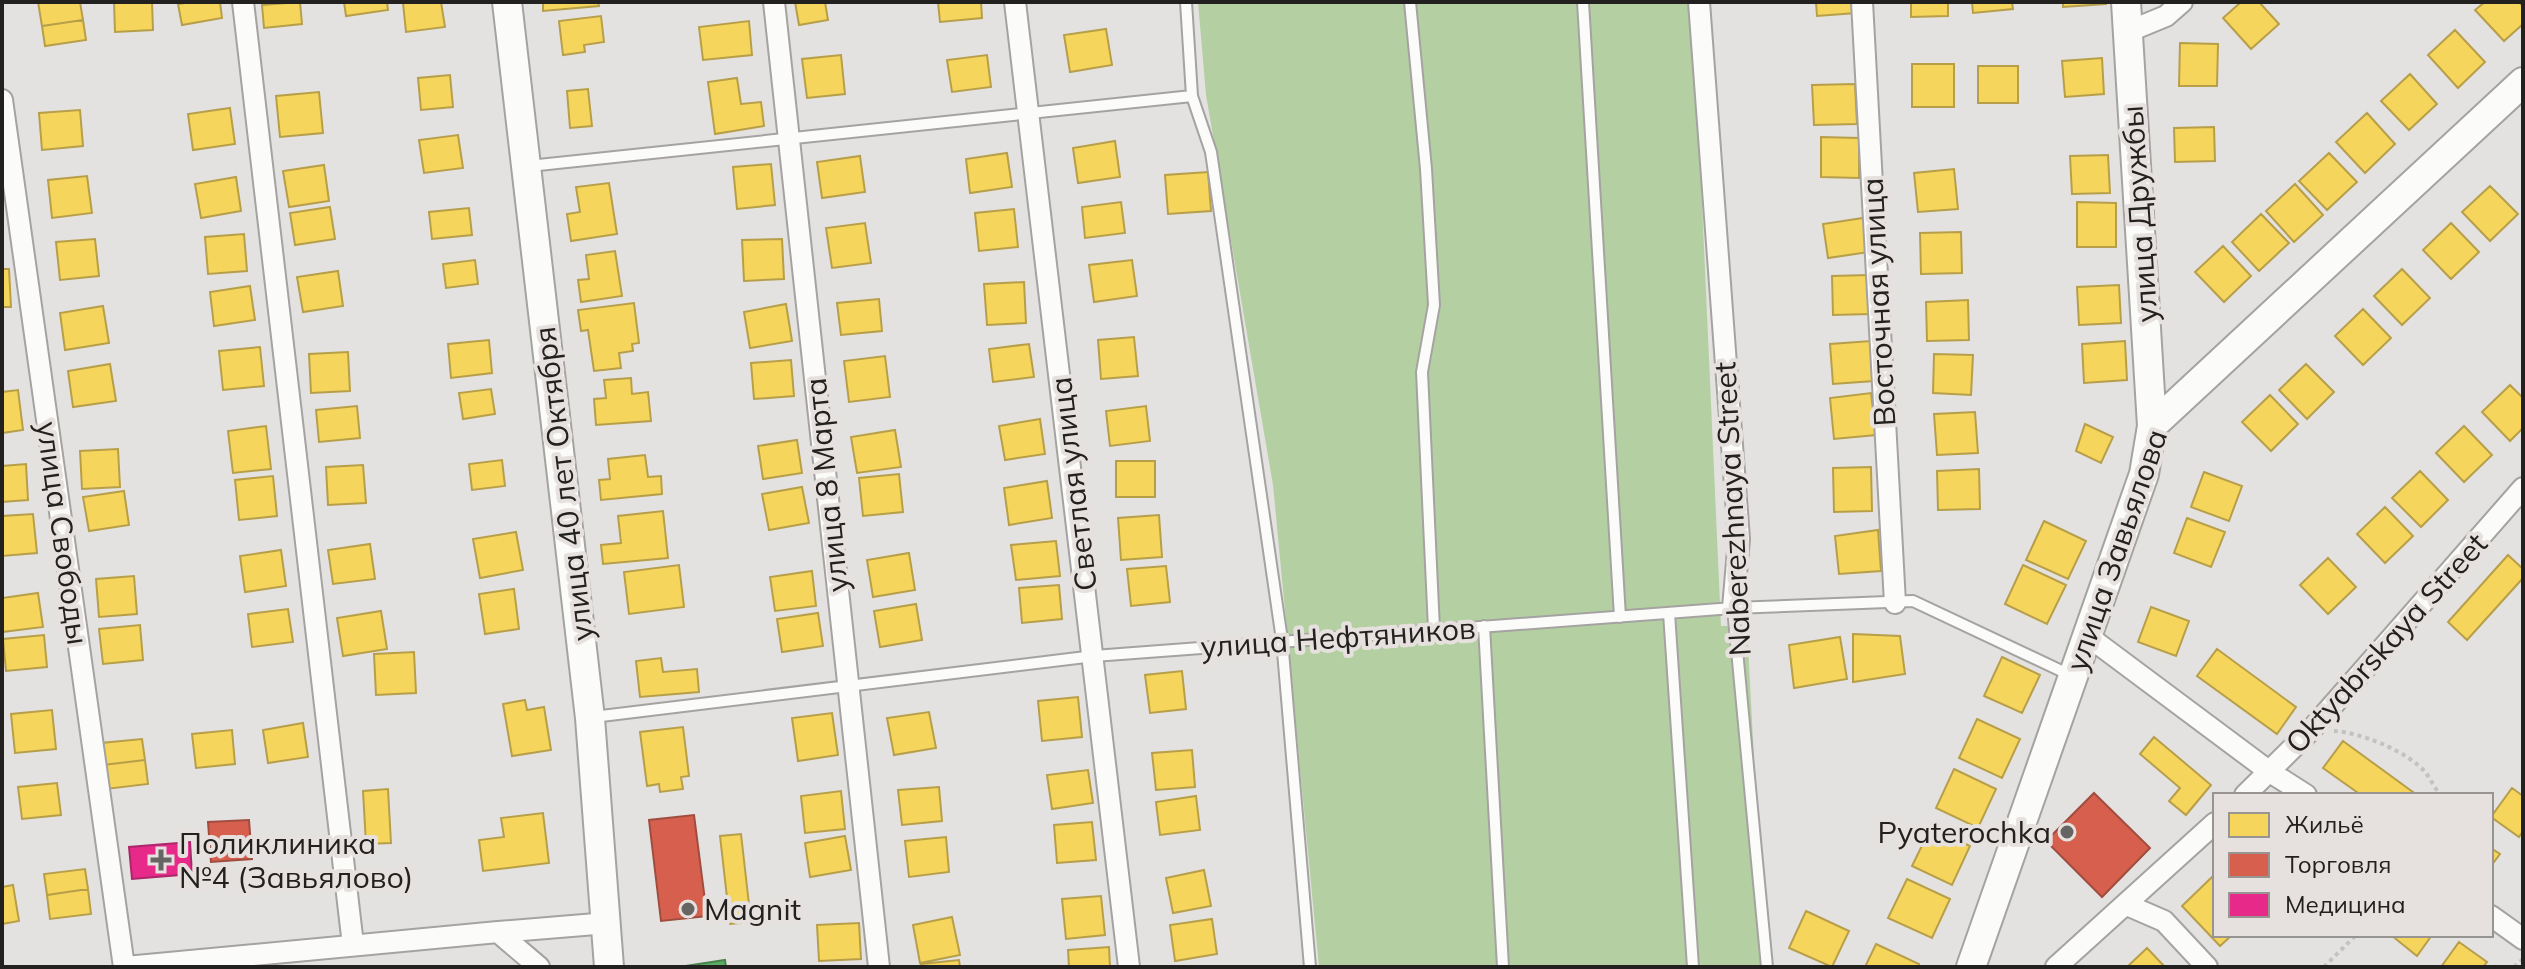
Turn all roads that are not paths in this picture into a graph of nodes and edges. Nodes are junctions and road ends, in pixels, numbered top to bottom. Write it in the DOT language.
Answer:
graph roads {
  1 [pos="243,2"];
  2 [pos="507,2"];
  3 [pos="774,2"];
  4 [pos="1015,2"];
  5 [pos="1186,2"];
  6 [pos="1410,2"];
  7 [pos="1583,2"];
  8 [pos="1699,2"];
  9 [pos="1862,2"];
  10 [pos="2126,2"];
  11 [pos="2182,2"];
  12 [pos="2127,32"];
  13 [pos="2523,82"];
  14 [pos="1192,96"];
  15 [pos="2,100"];
  16 [pos="1028,113"];
  17 [pos="789,138"];
  18 [pos="527,166"];
  19 [pos="12,242"];
  20 [pos="2152,426"];
  21 [pos="2523,488"];
  22 [pos="1895,603"];
  23 [pos="1733,608"];
  24 [pos="1669,613"];
  25 [pos="1620,617"];
  26 [pos="1484,626"];
  27 [pos="1434,629"];
  28 [pos="2089,637"];
  29 [pos="1282,640"];
  30 [pos="1094,656"];
  31 [pos="2072,676"];
  32 [pos="848,686"];
  33 [pos="590,718"];
  34 [pos="2270,772"];
  35 [pos="2247,793"];
  36 [pos="2303,793"];
  37 [pos="2213,825"];
  38 [pos="2127,905"];
  39 [pos="2493,917"];
  40 [pos="608,923"];
  41 [pos="498,932"];
  42 [pos="2523,939"];
  43 [pos="353,945"];
  44 [pos="165,965"];
  45 [pos="125,967"];
  46 [pos="539,967"];
  47 [pos="609,967"];
  48 [pos="879,967"];
  49 [pos="1129,967"];
  50 [pos="1310,967"];
  51 [pos="1503,967"];
  52 [pos="1693,967"];
  53 [pos="1767,967"];
  54 [pos="1971,967"];
  55 [pos="2056,967"];
  56 [pos="2207,967"];
  1 -- 43 [label="street"];
  2 -- 18 [label="street, улица 40 лет Октября"];
  3 -- 17 [label="street, улица 8 Марта"];
  4 -- 16 [label="street, Светлая улица"];
  5 -- 14 [label="lane"];
  6 -- 27 [label="lane"];
  7 -- 25 [label="lane"];
  8 -- 23 [label="street, Naberezhnaya Street"];
  9 -- 22 [label="street, Восточная улица"];
  10 -- 12 [label="street, улица Дружбы"];
  11 -- 12 [label="street"];
  12 -- 20 [label="street, улица Дружбы"];
  13 -- 20 [label="street, улица Завьялова"];
  14 -- 16 [label="lane"];
  14 -- 29 [label="lane"];
  15 -- 19 [label="street, улица Свободы"];
  16 -- 17 [label="lane"];
  16 -- 30 [label="street, Светлая улица"];
  17 -- 18 [label="lane"];
  17 -- 32 [label="street, улица 8 Марта"];
  18 -- 33 [label="street, улица 40 лет Октября"];
  19 -- 45 [label="street, улица Свободы"];
  20 -- 28 [label="street, улица Завьялова"];
  21 -- 34 [label="street, Oktyabrskaya Street"];
  22 -- 23 [label="lane, улица Нефтяников"];
  22 -- 31 [label="lane, улица Нефтяников"];
  23 -- 24 [label="lane, улица Нефтяников"];
  23 -- 53 [label="lane, Naberezhnaya Street"];
  24 -- 25 [label="lane, улица Нефтяников"];
  24 -- 52 [label="lane"];
  25 -- 26 [label="lane, улица Нефтяников"];
  26 -- 27 [label="lane, улица Нефтяников"];
  26 -- 51 [label="lane"];
  27 -- 29 [label="lane, улица Нефтяников"];
  28 -- 31 [label="street, улица Завьялова"];
  28 -- 34 [label="street"];
  29 -- 30 [label="lane, улица Нефтяников"];
  29 -- 50 [label="lane"];
  30 -- 32 [label="lane, улица Нефтяников"];
  30 -- 49 [label="street, Светлая улица"];
  31 -- 54 [label="street, улица Завьялова"];
  32 -- 33 [label="lane, улица Нефтяников"];
  32 -- 48 [label="street, улица 8 Марта"];
  33 -- 40 [label="street, улица 40 лет Октября"];
  34 -- 35 [label="street, Oktyabrskaya Street"];
  34 -- 36 [label="street"];
  37 -- 38 [label="street"];
  38 -- 55 [label="street"];
  38 -- 56 [label="street"];
  39 -- 42 [label="street"];
  40 -- 41 [label="street"];
  40 -- 47 [label="street, улица 40 лет Октября"];
  41 -- 43 [label="street"];
  41 -- 46 [label="street"];
  43 -- 44 [label="street"];
  44 -- 45 [label="street"];
}
